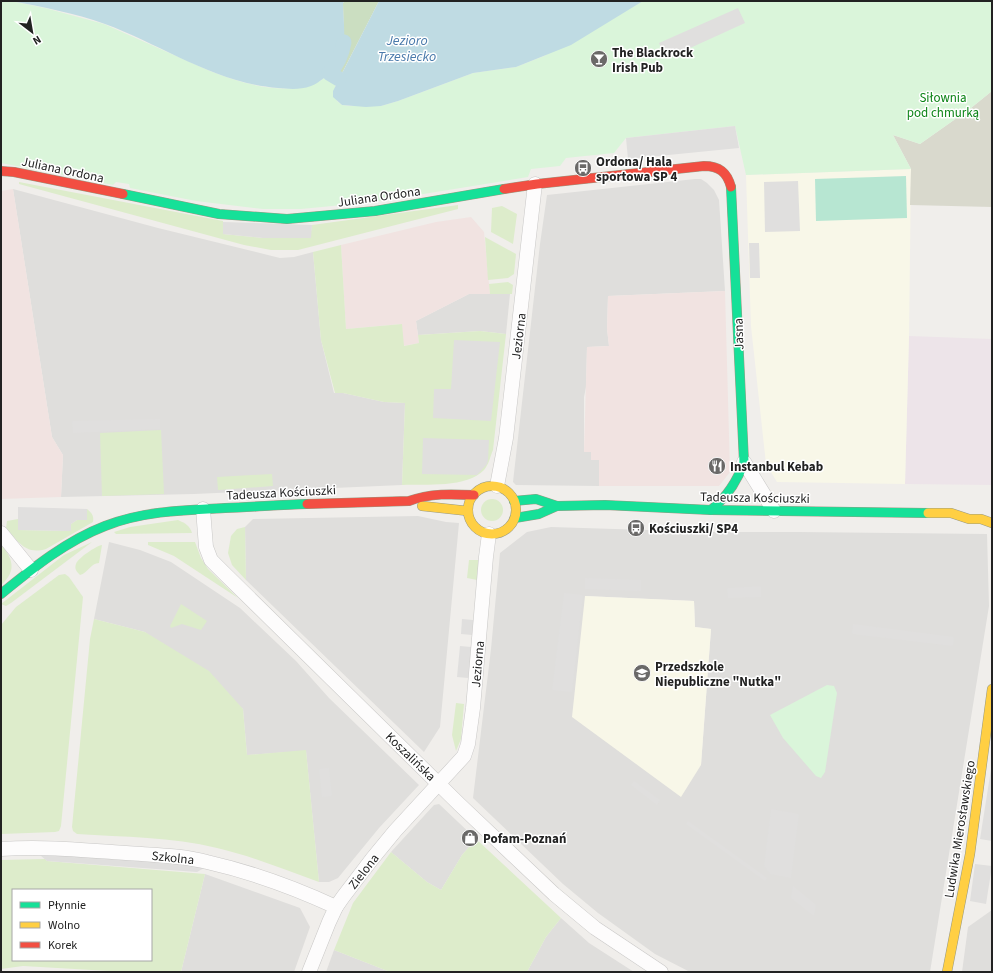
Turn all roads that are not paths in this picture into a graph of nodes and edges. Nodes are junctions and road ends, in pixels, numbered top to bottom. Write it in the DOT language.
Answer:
graph roads {
  1 [pos="1,171"];
  2 [pos="535,184"];
  3 [pos="733,207"];
  4 [pos="744,462"];
  5 [pos="497,486"];
  6 [pos="474,495"];
  7 [pos="409,501"];
  8 [pos="514,501"];
  9 [pos="557,506"];
  10 [pos="963,508"];
  11 [pos="203,509"];
  12 [pos="711,510"];
  13 [pos="468,511"];
  14 [pos="774,511"];
  15 [pos="952,513"];
  16 [pos="515,518"];
  17 [pos="992,523"];
  18 [pos="1,533"];
  19 [pos="489,534"];
  20 [pos="31,570"];
  21 [pos="1,594"];
  22 [pos="992,689"];
  23 [pos="439,784"];
  24 [pos="1,850"];
  25 [pos="336,906"];
  26 [pos="309,972"];
  27 [pos="661,972"];
  28 [pos="947,972"];
  1 -- 2 [label="street, Juliana Ordona"];
  2 -- 3 [label="street, Juliana Ordona"];
  2 -- 5 [label="street, Jeziorna"];
  3 -- 4 [label="street, Jasna"];
  4 -- 12 [label="street, Jasna"];
  4 -- 14 [label="street, Jasna"];
  5 -- 6 [label="street"];
  5 -- 8 [label="street"];
  6 -- 7 [label="street, Tadeusza Kościuszki"];
  6 -- 13 [label="street"];
  7 -- 11 [label="street, Tadeusza Kościuszki"];
  7 -- 13 [label="street, Tadeusza Kościuszki"];
  8 -- 9 [label="street, Tadeusza Kościuszki"];
  8 -- 16 [label="street"];
  9 -- 12 [label="street, Tadeusza Kościuszki"];
  9 -- 16 [label="street, Tadeusza Kościuszki"];
  10 -- 15 [label="street, Tadeusza Kościuszki"];
  11 -- 20 [label="street, Tadeusza Kościuszki"];
  11 -- 23 [label="street, Koszalińska"];
  12 -- 14 [label="street, Tadeusza Kościuszki"];
  13 -- 19 [label="street"];
  14 -- 15 [label="street, Tadeusza Kościuszki"];
  15 -- 17 [label="street, Tadeusza Kościuszki"];
  16 -- 19 [label="street"];
  18 -- 20 [label="street"];
  19 -- 23 [label="street, Jeziorna"];
  20 -- 21 [label="street, Tadeusza Kościuszki"];
  22 -- 28 [label="street, Ludwika Mierosławskiego"];
  23 -- 25 [label="street, Zielona"];
  23 -- 27 [label="street, Koszalińska"];
  24 -- 25 [label="street, Szkolna"];
  25 -- 26 [label="street, Zielona"];
}
